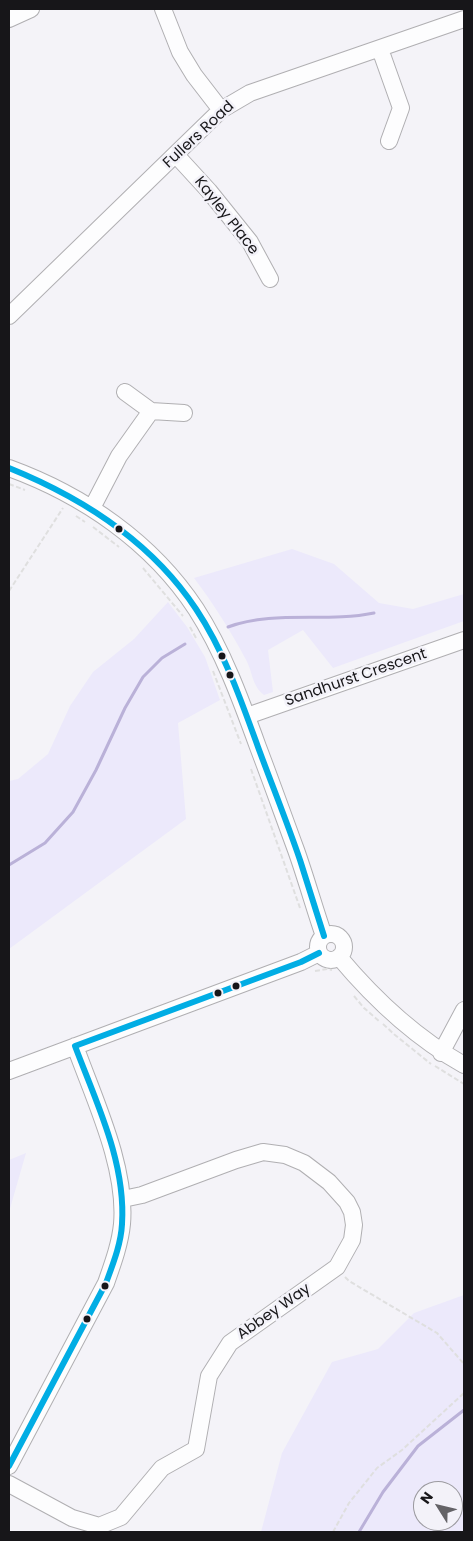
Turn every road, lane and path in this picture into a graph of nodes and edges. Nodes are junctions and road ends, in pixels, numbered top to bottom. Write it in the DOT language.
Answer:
graph roads {
  1 [pos="30,9"];
  2 [pos="164,9"];
  3 [pos="9,19"];
  4 [pos="464,19"];
  5 [pos="380,49"];
  6 [pos="222,110"];
  7 [pos="389,141"];
  8 [pos="176,155"];
  9 [pos="270,279"];
  10 [pos="9,316"];
  11 [pos="125,392"];
  12 [pos="151,411"];
  13 [pos="184,412"];
  14 [pos="9,468"];
  15 [pos="9,484"];
  16 [pos="27,491"];
  17 [pos="65,503"];
  18 [pos="92,508"];
  19 [pos="70,512"];
  20 [pos="120,547"];
  21 [pos="139,564"];
  22 [pos="9,591"];
  23 [pos="185,618"];
  24 [pos="189,626"];
  25 [pos="464,640"];
  26 [pos="198,642"];
  27 [pos="211,666"];
  28 [pos="247,716"];
  29 [pos="241,744"];
  30 [pos="248,761"];
  31 [pos="302,915"];
  32 [pos="324,936"];
  33 [pos="312,956"];
  34 [pos="337,965"];
  35 [pos="352,994"];
  36 [pos="464,1010"];
  37 [pos="75,1046"];
  38 [pos="441,1052"];
  39 [pos="464,1066"];
  40 [pos="9,1071"];
  41 [pos="464,1084"];
  42 [pos="123,1199"];
  43 [pos="337,1267"];
  44 [pos="464,1364"];
  45 [pos="464,1393"];
  46 [pos="9,1466"];
  47 [pos="9,1484"];
  48 [pos="333,1532"];
  1 -- 3 [label="street"];
  2 -- 6 [label="street"];
  4 -- 5 [label="street, Fullers Road"];
  5 -- 6 [label="street, Fullers Road"];
  5 -- 7 [label="street"];
  6 -- 8 [label="street, Fullers Road"];
  8 -- 9 [label="street, Kayley Place"];
  8 -- 10 [label="street, Fullers Road"];
  11 -- 12 [label="street"];
  12 -- 13 [label="street"];
  12 -- 18 [label="street"];
  14 -- 17 [label="street"];
  15 -- 16 [label="path"];
  17 -- 18 [label="street"];
  17 -- 22 [label="path"];
  18 -- 28 [label="street"];
  19 -- 20 [label="path"];
  21 -- 23 [label="path"];
  24 -- 26 [label="path"];
  25 -- 28 [label="street, Sandhurst Crescent"];
  27 -- 29 [label="path"];
  28 -- 32 [label="street"];
  30 -- 31 [label="path"];
  32 -- 33 [label="street"];
  32 -- 34 [label="street"];
  33 -- 34 [label="street"];
  33 -- 34 [label="path"];
  33 -- 37 [label="street"];
  34 -- 38 [label="street"];
  35 -- 41 [label="path"];
  36 -- 38 [label="street"];
  37 -- 40 [label="street"];
  37 -- 42 [label="street"];
  38 -- 39 [label="street"];
  42 -- 43 [label="street"];
  42 -- 46 [label="street"];
  43 -- 44 [label="path"];
  43 -- 47 [label="street, Abbey Way"];
  45 -- 48 [label="path"];
}
